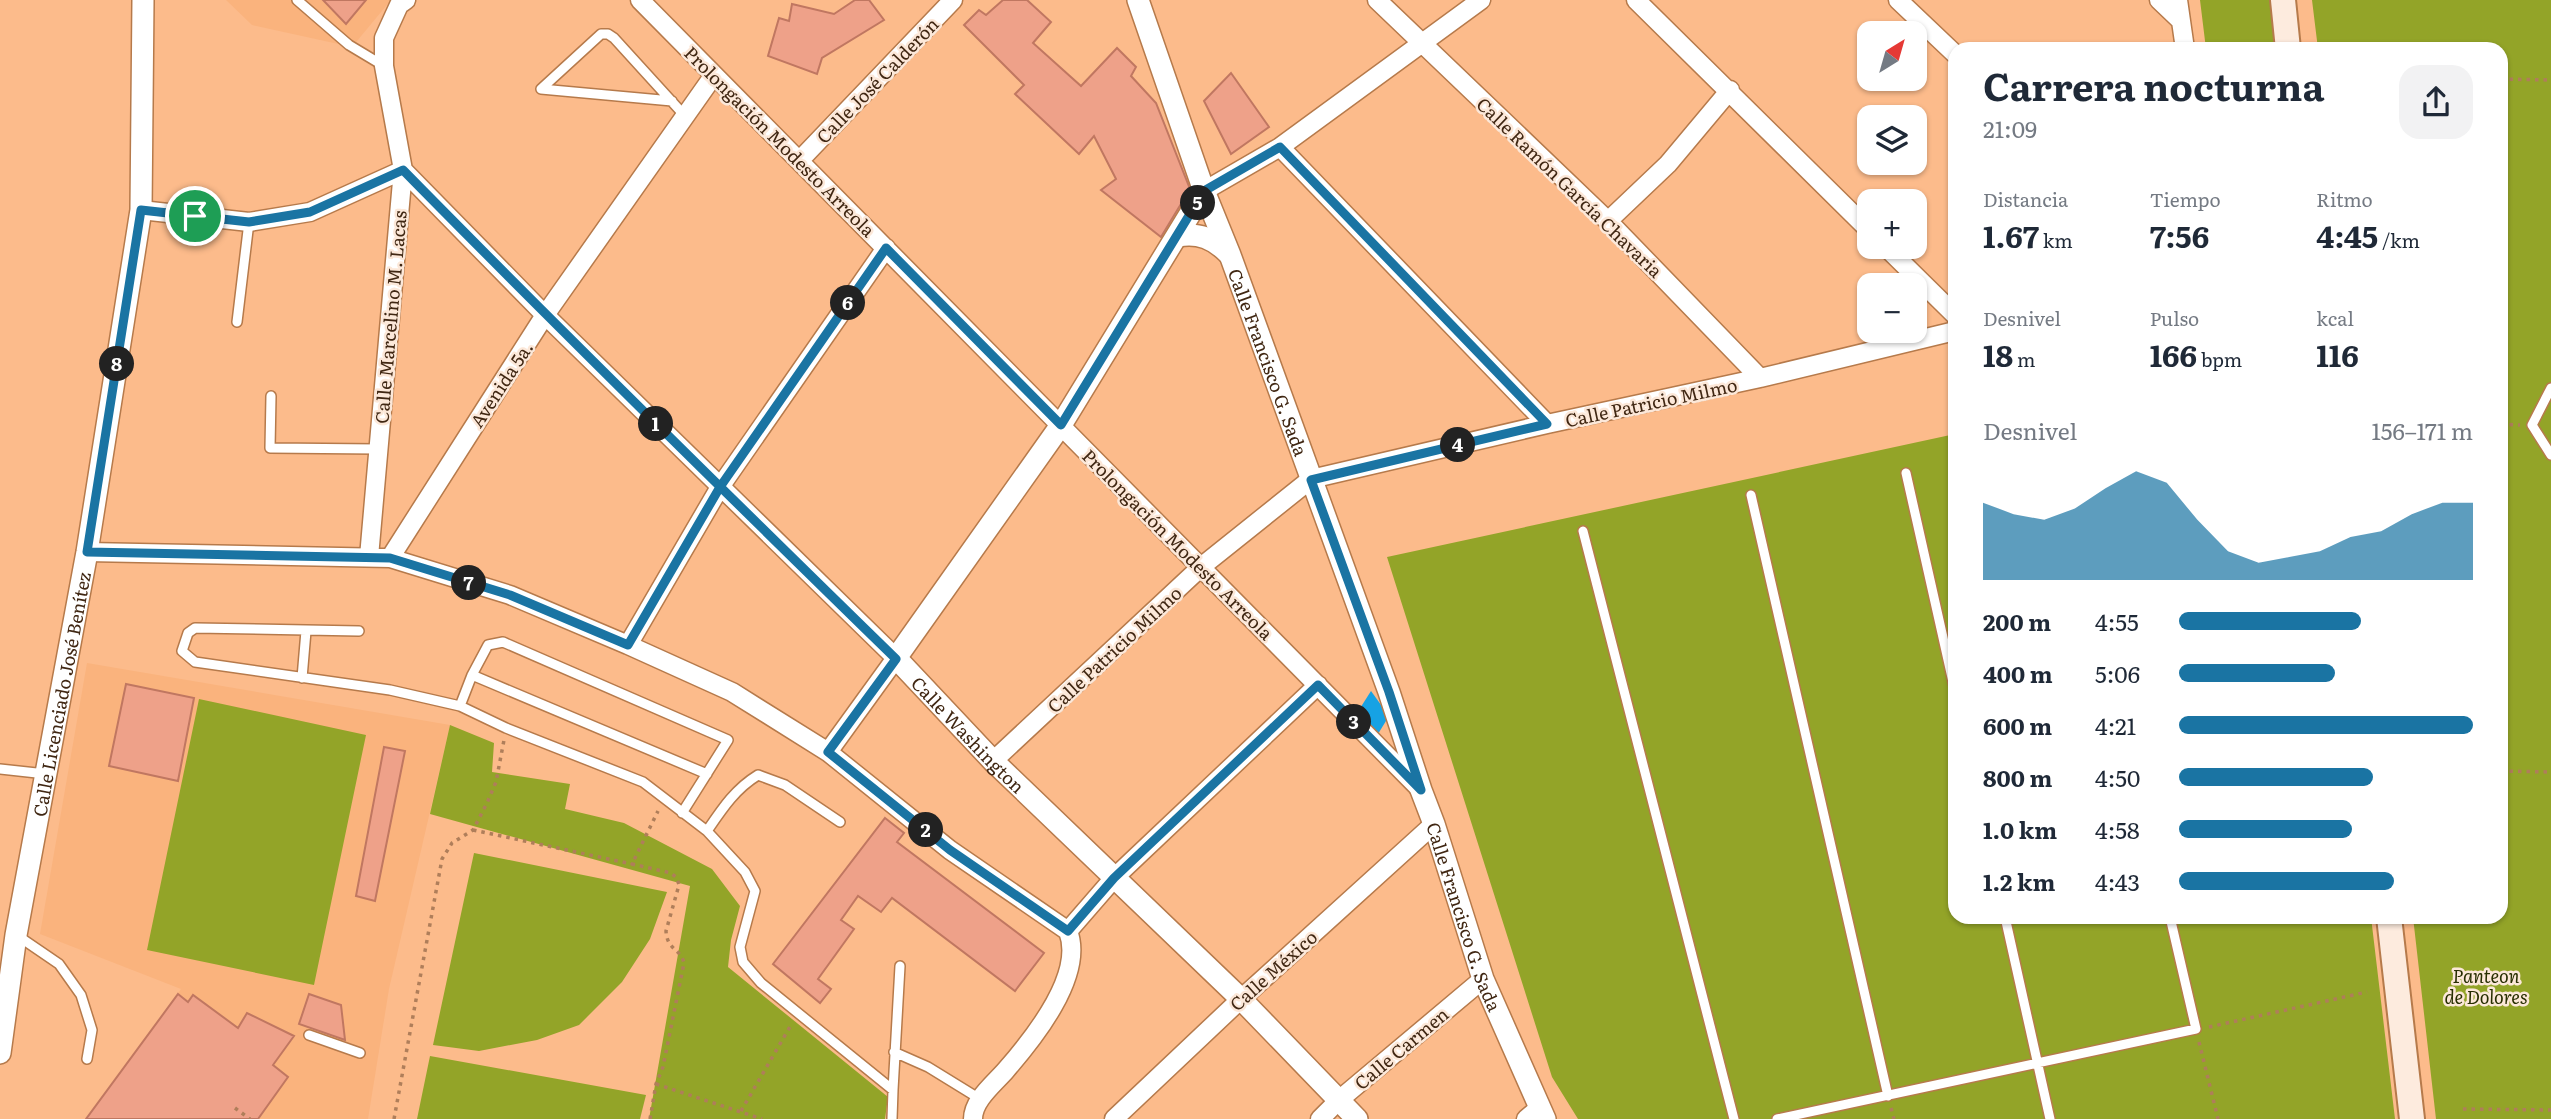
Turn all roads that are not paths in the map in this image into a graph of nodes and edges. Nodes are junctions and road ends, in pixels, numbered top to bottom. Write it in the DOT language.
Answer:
graph roads {
  1 [pos="143,0"];
  2 [pos="406,0"];
  3 [pos="640,0"];
  4 [pos="953,0"];
  5 [pos="1138,0"];
  6 [pos="1377,0"];
  7 [pos="1481,0"];
  8 [pos="1636,0"];
  9 [pos="1898,0"];
  10 [pos="2159,0"];
  11 [pos="2178,0"];
  12 [pos="2283,0"];
  13 [pos="300,1"];
  14 [pos="2181,21"];
  15 [pos="2184,42"];
  16 [pos="2287,42"];
  17 [pos="1422,43"];
  18 [pos="1948,47"];
  19 [pos="384,66"];
  20 [pos="714,75"];
  21 [pos="1730,90"];
  22 [pos="672,101"];
  23 [pos="685,116"];
  24 [pos="1280,147"];
  25 [pos="800,160"];
  26 [pos="403,170"];
  27 [pos="1204,191"];
  28 [pos="141,210"];
  29 [pos="1857,218"];
  30 [pos="1608,221"];
  31 [pos="249,222"];
  32 [pos="1178,236"];
  33 [pos="886,248"];
  34 [pos="1230,255"];
  35 [pos="1898,259"];
  36 [pos="1948,308"];
  37 [pos="545,315"];
  38 [pos="237,322"];
  39 [pos="1948,333"];
  40 [pos="1760,378"];
  41 [pos="2551,388"];
  42 [pos="271,396"];
  43 [pos="1547,424"];
  44 [pos="1061,425"];
  45 [pos="377,449"];
  46 [pos="2551,455"];
  47 [pos="1906,473"];
  48 [pos="1311,480"];
  49 [pos="720,487"];
  50 [pos="1752,495"];
  51 [pos="1583,531"];
  52 [pos="87,552"];
  53 [pos="369,557"];
  54 [pos="390,558"];
  55 [pos="1201,567"];
  56 [pos="306,631"];
  57 [pos="359,631"];
  58 [pos="628,645"];
  59 [pos="896,659"];
  60 [pos="1948,660"];
  61 [pos="472,675"];
  62 [pos="302,678"];
  63 [pos="1318,685"];
  64 [pos="460,706"];
  65 [pos="828,752"];
  66 [pos="993,761"];
  67 [pos="0,769"];
  68 [pos="46,774"];
  69 [pos="707,774"];
  70 [pos="1421,790"];
  71 [pos="682,813"];
  72 [pos="840,822"];
  73 [pos="1434,824"];
  74 [pos="707,831"];
  75 [pos="1114,878"];
  76 [pos="2007,924"];
  77 [pos="2172,924"];
  78 [pos="2390,924"];
  79 [pos="1068,931"];
  80 [pos="16,935"];
  81 [pos="900,966"];
  82 [pos="1483,979"];
  83 [pos="1241,999"];
  84 [pos="309,1035"];
  85 [pos="894,1052"];
  86 [pos="0,1053"];
  87 [pos="359,1053"];
  88 [pos="87,1059"];
  89 [pos="2038,1065"];
  90 [pos="893,1090"];
  91 [pos="1888,1096"];
  92 [pos="980,1099"];
  93 [pos="1339,1100"];
  94 [pos="1537,1115"];
  95 [pos="892,1119"];
  96 [pos="973,1119"];
  97 [pos="1114,1119"];
  98 [pos="1320,1119"];
  99 [pos="1357,1119"];
  100 [pos="1734,1119"];
  101 [pos="1777,1119"];
  102 [pos="2050,1119"];
  103 [pos="2412,1119"];
  1 -- 28 [label="street, Calle Licenciado José Benítez"];
  2 -- 19 [label="street, Calle Marcelino M. Lacas"];
  3 -- 20 [label="street, Prolongación Modesto Arreola"];
  4 -- 25 [label="street, Calle José Calderón"];
  5 -- 27 [label="street, Calle Francisco G. Sada"];
  6 -- 17 [label="street, Calle Ramón García Chavaria"];
  7 -- 17 [label="street"];
  8 -- 21 [label="street"];
  9 -- 18 [label="street"];
  10 -- 14 [label="street"];
  11 -- 14 [label="street"];
  12 -- 16 [label="main road"];
  13 -- 19 [label="lane"];
  14 -- 15 [label="street"];
  17 -- 24 [label="street"];
  17 -- 30 [label="street, Calle Ramón García Chavaria"];
  19 -- 26 [label="street, Calle Marcelino M. Lacas"];
  20 -- 23 [label="street, Avenida 5a."];
  20 -- 25 [label="street, Prolongación Modesto Arreola"];
  21 -- 29 [label="street"];
  21 -- 30 [label="street"];
  22 -- 22 [label="lane"];
  22 -- 23 [label="lane"];
  23 -- 37 [label="street, Avenida 5a."];
  24 -- 27 [label="street"];
  24 -- 43 [label="street"];
  25 -- 33 [label="street, Prolongación Modesto Arreola"];
  26 -- 31 [label="street"];
  26 -- 37 [label="street, Calle Washington"];
  26 -- 45 [label="street, Calle Marcelino M. Lacas"];
  27 -- 32 [label="street"];
  27 -- 34 [label="street, Calle Francisco G. Sada"];
  28 -- 31 [label="street"];
  28 -- 52 [label="street, Calle Licenciado José Benítez"];
  30 -- 40 [label="street, Calle Ramón García Chavaria"];
  31 -- 38 [label="lane"];
  32 -- 34 [label="street"];
  32 -- 44 [label="street"];
  33 -- 44 [label="street, Prolongación Modesto Arreola"];
  33 -- 49 [label="street"];
  34 -- 48 [label="street, Calle Francisco G. Sada"];
  35 -- 36 [label="street"];
  37 -- 49 [label="street, Calle Washington"];
  37 -- 54 [label="street, Avenida 5a."];
  39 -- 40 [label="street, Calle Patricio Milmo"];
  40 -- 43 [label="street, Calle Patricio Milmo"];
  41 -- 46 [label="lane"];
  42 -- 45 [label="lane"];
  43 -- 48 [label="street, Calle Patricio Milmo"];
  44 -- 55 [label="street, Prolongación Modesto Arreola"];
  44 -- 59 [label="street"];
  45 -- 53 [label="street, Calle Marcelino M. Lacas"];
  47 -- 60 [label="lane"];
  48 -- 55 [label="street, Calle Patricio Milmo"];
  48 -- 70 [label="street, Calle Francisco G. Sada"];
  49 -- 58 [label="street"];
  49 -- 59 [label="street, Calle Washington"];
  50 -- 91 [label="lane"];
  51 -- 100 [label="lane"];
  52 -- 53 [label="street"];
  52 -- 68 [label="street, Calle Licenciado José Benítez"];
  53 -- 54 [label="street"];
  54 -- 58 [label="street"];
  55 -- 63 [label="street, Prolongación Modesto Arreola"];
  55 -- 66 [label="street, Calle Patricio Milmo"];
  56 -- 57 [label="lane"];
  56 -- 62 [label="lane"];
  56 -- 62 [label="lane"];
  58 -- 65 [label="street"];
  59 -- 65 [label="street"];
  59 -- 66 [label="street, Calle Washington"];
  61 -- 64 [label="lane"];
  61 -- 69 [label="lane"];
  61 -- 69 [label="lane"];
  62 -- 64 [label="lane"];
  63 -- 70 [label="street, Prolongación Modesto Arreola"];
  63 -- 75 [label="street"];
  64 -- 71 [label="lane"];
  65 -- 79 [label="street"];
  66 -- 75 [label="street, Calle Washington"];
  67 -- 68 [label="lane"];
  68 -- 80 [label="street, Calle Licenciado José Benítez"];
  69 -- 71 [label="lane"];
  70 -- 73 [label="street, Calle Francisco G. Sada"];
  71 -- 74 [label="lane"];
  72 -- 74 [label="lane"];
  73 -- 82 [label="street, Calle Francisco G. Sada"];
  73 -- 83 [label="street, Calle México"];
  74 -- 90 [label="lane"];
  75 -- 79 [label="street"];
  75 -- 83 [label="street, Calle Washington"];
  76 -- 89 [label="lane"];
  77 -- 89 [label="lane"];
  78 -- 103 [label="main road"];
  79 -- 92 [label="street"];
  80 -- 86 [label="street, Calle Licenciado José Benítez"];
  80 -- 88 [label="lane"];
  81 -- 85 [label="lane"];
  82 -- 93 [label="street, Calle Carmen"];
  82 -- 94 [label="street, Calle Francisco G. Sada"];
  83 -- 93 [label="street, Calle Washington"];
  83 -- 97 [label="street, Calle México"];
  84 -- 87 [label="lane"];
  85 -- 90 [label="lane"];
  85 -- 92 [label="lane"];
  89 -- 91 [label="lane"];
  89 -- 102 [label="lane"];
  90 -- 95 [label="lane"];
  91 -- 101 [label="lane"];
  92 -- 96 [label="street"];
  93 -- 98 [label="street, Calle Carmen"];
  93 -- 99 [label="street, Calle Washington"];
}
